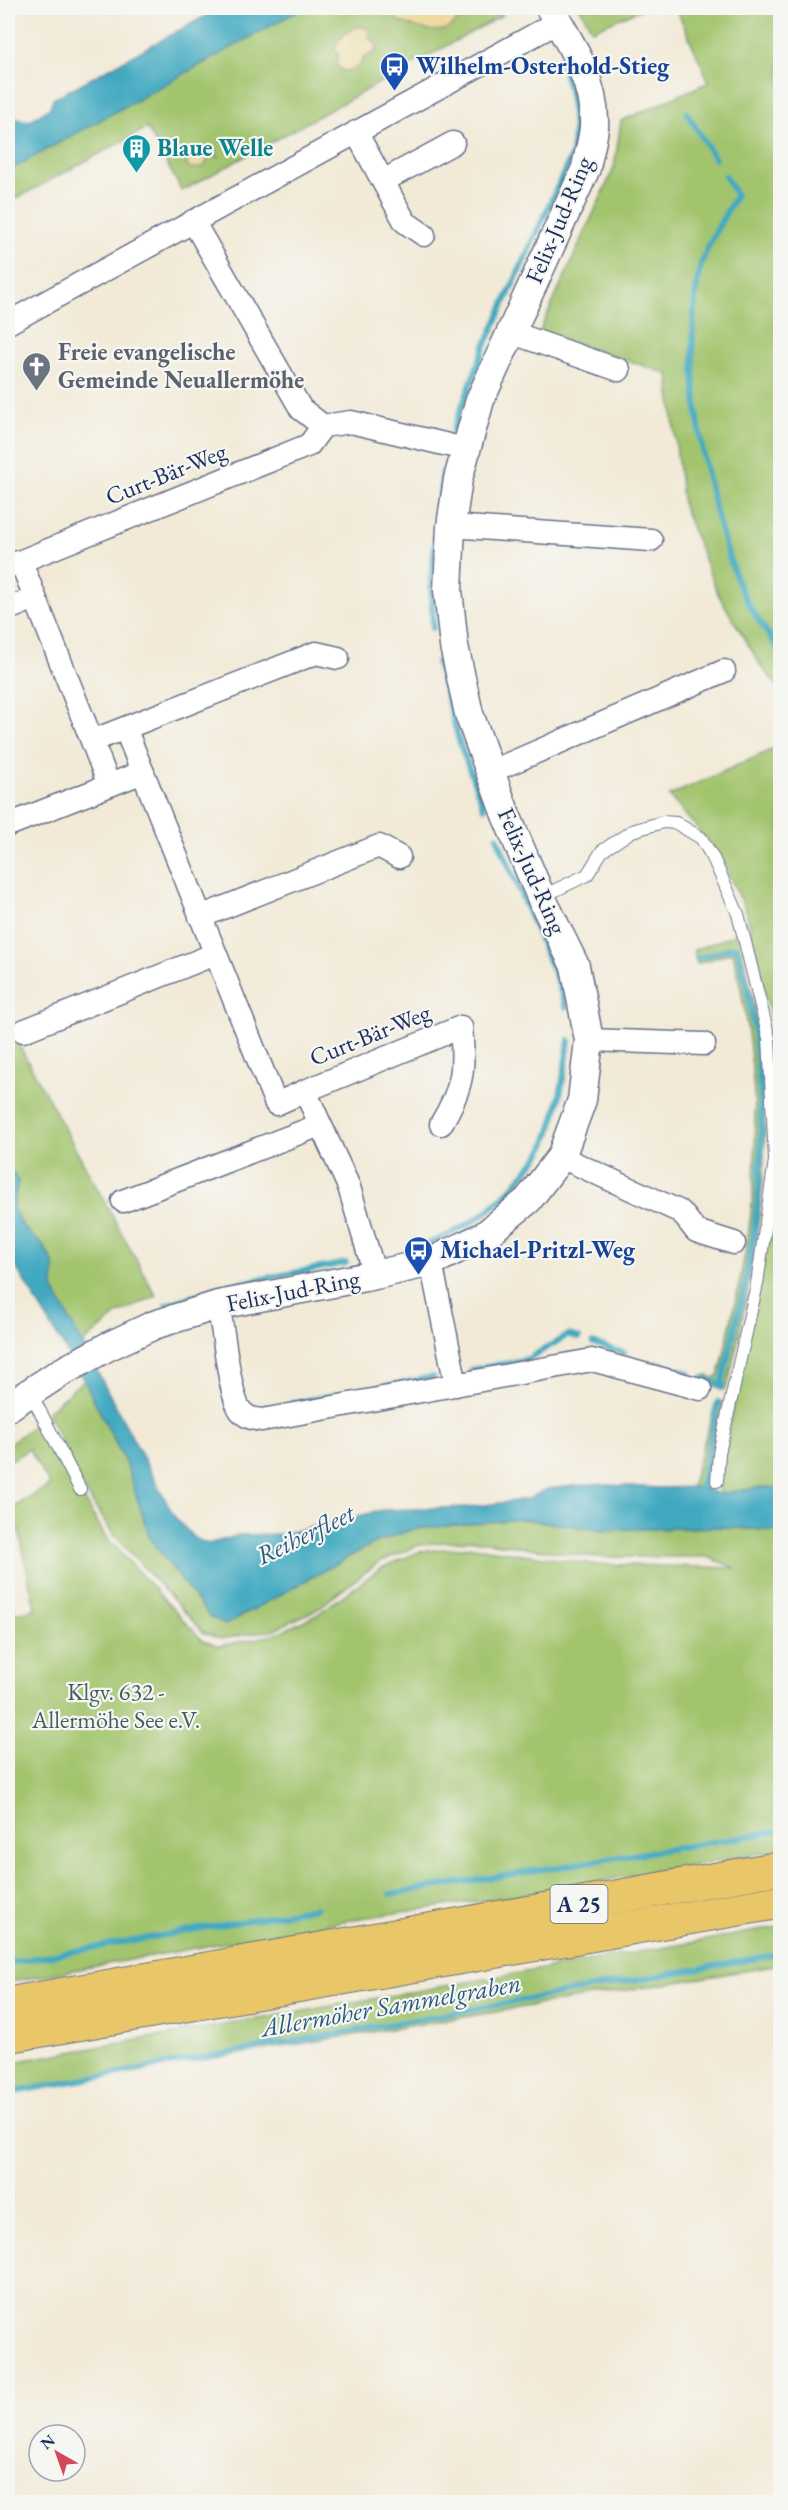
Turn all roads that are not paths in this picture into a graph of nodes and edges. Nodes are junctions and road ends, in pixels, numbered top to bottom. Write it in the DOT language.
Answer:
graph roads {
  1 [pos="554,15"];
  2 [pos="356,132"];
  3 [pos="453,143"];
  4 [pos="383,181"];
  5 [pos="193,221"];
  6 [pos="424,235"];
  7 [pos="8,322"];
  8 [pos="510,332"];
  9 [pos="619,370"];
  10 [pos="323,426"];
  11 [pos="465,449"];
  12 [pos="451,526"];
  13 [pos="651,540"];
  14 [pos="14,564"];
  15 [pos="35,598"];
  16 [pos="8,609"];
  17 [pos="338,658"];
  18 [pos="724,671"];
  19 [pos="126,729"];
  20 [pos="92,741"];
  21 [pos="143,772"];
  22 [pos="490,772"];
  23 [pos="109,785"];
  24 [pos="8,825"];
  25 [pos="399,857"];
  26 [pos="541,897"];
  27 [pos="200,917"];
  28 [pos="215,954"];
  29 [pos="23,1030"];
  30 [pos="589,1040"];
  31 [pos="704,1044"];
  32 [pos="306,1091"];
  33 [pos="276,1104"];
  34 [pos="441,1124"];
  35 [pos="320,1125"];
  36 [pos="290,1137"];
  37 [pos="561,1157"];
  38 [pos="123,1201"];
  39 [pos="734,1243"];
  40 [pos="431,1262"];
  41 [pos="375,1275"];
  42 [pos="218,1305"];
  43 [pos="456,1385"];
  44 [pos="700,1389"];
  45 [pos="18,1399"];
  46 [pos="717,1481"];
  47 [pos="80,1490"];
  48 [pos="780,1868"];
  49 [pos="780,1902"];
  50 [pos="8,2004"];
  51 [pos="8,2036"];
  1 -- 2 [label="street"];
  1 -- 8 [label="street, Felix-Jud-Ring"];
  2 -- 4 [label="street"];
  2 -- 5 [label="street"];
  3 -- 4 [label="street"];
  4 -- 6 [label="street"];
  5 -- 7 [label="street"];
  5 -- 10 [label="street"];
  8 -- 9 [label="street"];
  8 -- 11 [label="street, Felix-Jud-Ring"];
  10 -- 11 [label="street"];
  10 -- 14 [label="street, Curt-Bär-Weg"];
  11 -- 12 [label="street, Felix-Jud-Ring"];
  12 -- 13 [label="street"];
  12 -- 22 [label="street, Felix-Jud-Ring"];
  14 -- 15 [label="street, Curt-Bär-Weg"];
  15 -- 16 [label="street"];
  15 -- 20 [label="street, Curt-Bär-Weg"];
  17 -- 19 [label="street"];
  18 -- 22 [label="street"];
  19 -- 20 [label="street"];
  19 -- 21 [label="street"];
  20 -- 23 [label="street, Curt-Bär-Weg"];
  21 -- 23 [label="street"];
  21 -- 27 [label="street"];
  22 -- 26 [label="street, Felix-Jud-Ring"];
  23 -- 24 [label="street"];
  25 -- 27 [label="street"];
  26 -- 30 [label="street, Felix-Jud-Ring"];
  26 -- 46 [label="lane"];
  27 -- 28 [label="street"];
  28 -- 29 [label="street"];
  28 -- 33 [label="street"];
  30 -- 31 [label="street"];
  30 -- 37 [label="street, Felix-Jud-Ring"];
  32 -- 33 [label="street, Curt-Bär-Weg"];
  32 -- 34 [label="street, Curt-Bär-Weg"];
  32 -- 35 [label="street, Curt-Bär-Weg"];
  33 -- 36 [label="street"];
  35 -- 36 [label="street"];
  35 -- 41 [label="street, Curt-Bär-Weg"];
  36 -- 38 [label="street"];
  37 -- 39 [label="street"];
  37 -- 40 [label="street, Felix-Jud-Ring"];
  40 -- 41 [label="street, Felix-Jud-Ring"];
  40 -- 43 [label="street"];
  41 -- 42 [label="street, Felix-Jud-Ring"];
  42 -- 43 [label="street"];
  42 -- 45 [label="street, Felix-Jud-Ring"];
  43 -- 44 [label="street"];
  45 -- 47 [label="lane"];
  48 -- 50 [label="highway, A 25"];
  49 -- 51 [label="highway, A 25"];
}
